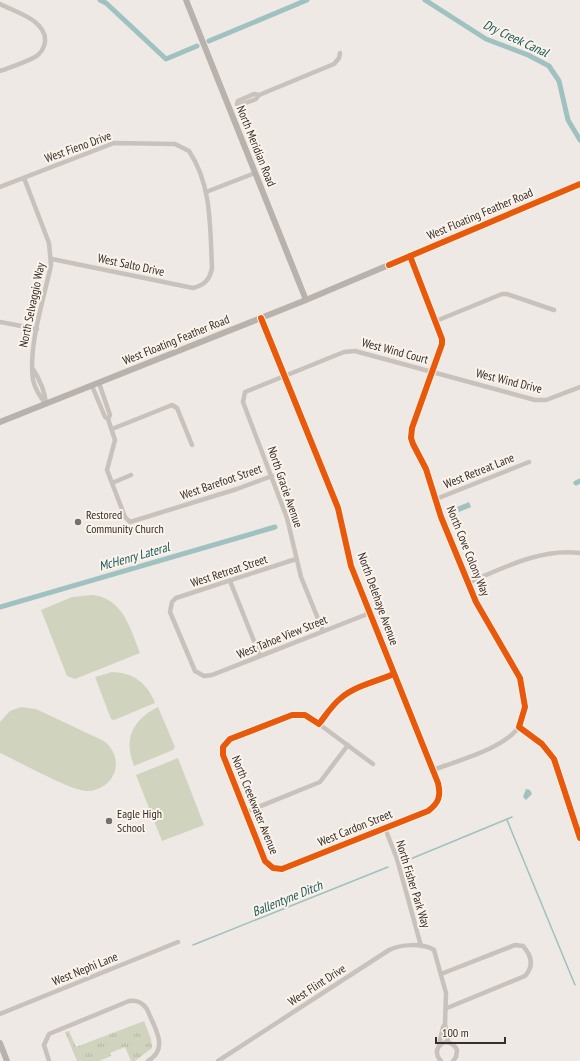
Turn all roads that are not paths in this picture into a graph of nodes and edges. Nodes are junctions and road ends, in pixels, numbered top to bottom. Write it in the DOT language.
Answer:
graph roads {
  1 [pos="186,0"];
  2 [pos="0,4"];
  3 [pos="340,53"];
  4 [pos="0,71"];
  5 [pos="229,107"];
  6 [pos="255,173"];
  7 [pos="24,178"];
  8 [pos="580,184"];
  9 [pos="0,187"];
  10 [pos="206,192"];
  11 [pos="410,256"];
  12 [pos="52,259"];
  13 [pos="306,300"];
  14 [pos="554,310"];
  15 [pos="261,318"];
  16 [pos="436,321"];
  17 [pos="0,322"];
  18 [pos="37,330"];
  19 [pos="433,372"];
  20 [pos="284,376"];
  21 [pos="99,383"];
  22 [pos="92,386"];
  23 [pos="580,387"];
  24 [pos="243,395"];
  25 [pos="46,404"];
  26 [pos="108,419"];
  27 [pos="0,422"];
  28 [pos="112,429"];
  29 [pos="192,445"];
  30 [pos="529,462"];
  31 [pos="132,475"];
  32 [pos="272,476"];
  33 [pos="112,483"];
  34 [pos="436,499"];
  35 [pos="580,553"];
  36 [pos="296,559"];
  37 [pos="230,581"];
  38 [pos="468,583"];
  39 [pos="370,613"];
  40 [pos="322,631"];
  41 [pos="260,656"];
  42 [pos="394,674"];
  43 [pos="201,675"];
  44 [pos="319,724"];
  45 [pos="519,727"];
  46 [pos="348,745"];
  47 [pos="373,764"];
  48 [pos="433,770"];
  49 [pos="439,799"];
  50 [pos="246,812"];
  51 [pos="385,828"];
  52 [pos="580,838"];
  53 [pos="273,868"];
  54 [pos="178,942"];
  55 [pos="422,946"];
  56 [pos="441,974"];
  57 [pos="447,1008"];
  58 [pos="0,1014"];
  59 [pos="445,1024"];
  60 [pos="448,1042"];
  61 [pos="0,1043"];
  62 [pos="439,1046"];
  63 [pos="455,1060"];
  64 [pos="7,1061"];
  65 [pos="50,1061"];
  66 [pos="148,1061"];
  67 [pos="218,1061"];
  68 [pos="441,1061"];
  1 -- 5 [label="main road, North Meridian Road"];
  2 -- 4 [label="street"];
  3 -- 5 [label="street"];
  5 -- 6 [label="main road, North Meridian Road"];
  6 -- 10 [label="street"];
  6 -- 13 [label="main road, North Meridian Road"];
  7 -- 9 [label="street, West Fieno Drive"];
  7 -- 10 [label="street, West Fieno Drive"];
  7 -- 12 [label="street, North Selvaggio Way"];
  8 -- 11 [label="main road, West Floating Feather Road"];
  10 -- 12 [label="street, West Salto Drive"];
  11 -- 13 [label="main road, West Floating Feather Road"];
  11 -- 16 [label="street, North Cove Colony Way"];
  12 -- 18 [label="street, North Selvaggio Way"];
  13 -- 15 [label="main road, West Floating Feather Road"];
  14 -- 16 [label="street"];
  15 -- 20 [label="street, North Delehaye Avenue"];
  15 -- 21 [label="main road, West Floating Feather Road"];
  16 -- 19 [label="street, North Cove Colony Way"];
  17 -- 18 [label="street"];
  18 -- 25 [label="street, North Selvaggio Way"];
  19 -- 20 [label="street, West Wind Court"];
  19 -- 23 [label="street, West Wind Drive"];
  19 -- 34 [label="street, North Cove Colony Way"];
  20 -- 24 [label="street, West Wind Court"];
  20 -- 39 [label="street, North Delehaye Avenue"];
  21 -- 22 [label="main road, West Floating Feather Road"];
  21 -- 26 [label="street"];
  22 -- 25 [label="main road, West Floating Feather Road"];
  22 -- 26 [label="street"];
  24 -- 32 [label="street, North Gracie Avenue"];
  25 -- 27 [label="main road, West Floating Feather Road"];
  26 -- 28 [label="street"];
  28 -- 29 [label="street"];
  28 -- 33 [label="street"];
  30 -- 34 [label="street, West Retreat Lane"];
  31 -- 33 [label="street"];
  32 -- 33 [label="street, West Barefoot Street"];
  32 -- 36 [label="street, North Gracie Avenue"];
  34 -- 38 [label="street, North Cove Colony Way"];
  35 -- 38 [label="street"];
  36 -- 37 [label="street, West Retreat Street"];
  36 -- 40 [label="street, North Gracie Avenue"];
  37 -- 41 [label="street"];
  37 -- 43 [label="street, West Retreat Street"];
  38 -- 45 [label="street, North Cove Colony Way"];
  39 -- 40 [label="street, West Tahoe View Street"];
  39 -- 42 [label="street, North Delehaye Avenue"];
  40 -- 41 [label="street, West Tahoe View Street"];
  41 -- 43 [label="street, West Tahoe View Street"];
  42 -- 44 [label="street"];
  42 -- 48 [label="street, North Delehaye Avenue"];
  44 -- 46 [label="street"];
  44 -- 50 [label="street, North Creekwater Avenue"];
  45 -- 48 [label="street"];
  45 -- 52 [label="street"];
  46 -- 47 [label="street"];
  46 -- 50 [label="street"];
  48 -- 49 [label="street, North Delehaye Avenue"];
  49 -- 51 [label="street, West Cardon Street"];
  50 -- 53 [label="street, North Creekwater Avenue"];
  51 -- 53 [label="street, West Cardon Street"];
  51 -- 55 [label="street, North Fisher Park Way"];
  54 -- 58 [label="street, West Nephi Lane"];
  55 -- 56 [label="street, West Flint Drive"];
  55 -- 67 [label="street, West Flint Drive"];
  56 -- 57 [label="street"];
  56 -- 57 [label="street"];
  57 -- 59 [label="street"];
  59 -- 60 [label="street"];
  59 -- 62 [label="street"];
  60 -- 62 [label="street"];
  60 -- 63 [label="street"];
  61 -- 64 [label="main road"];
  62 -- 68 [label="street"];
  65 -- 66 [label="street"];
}
